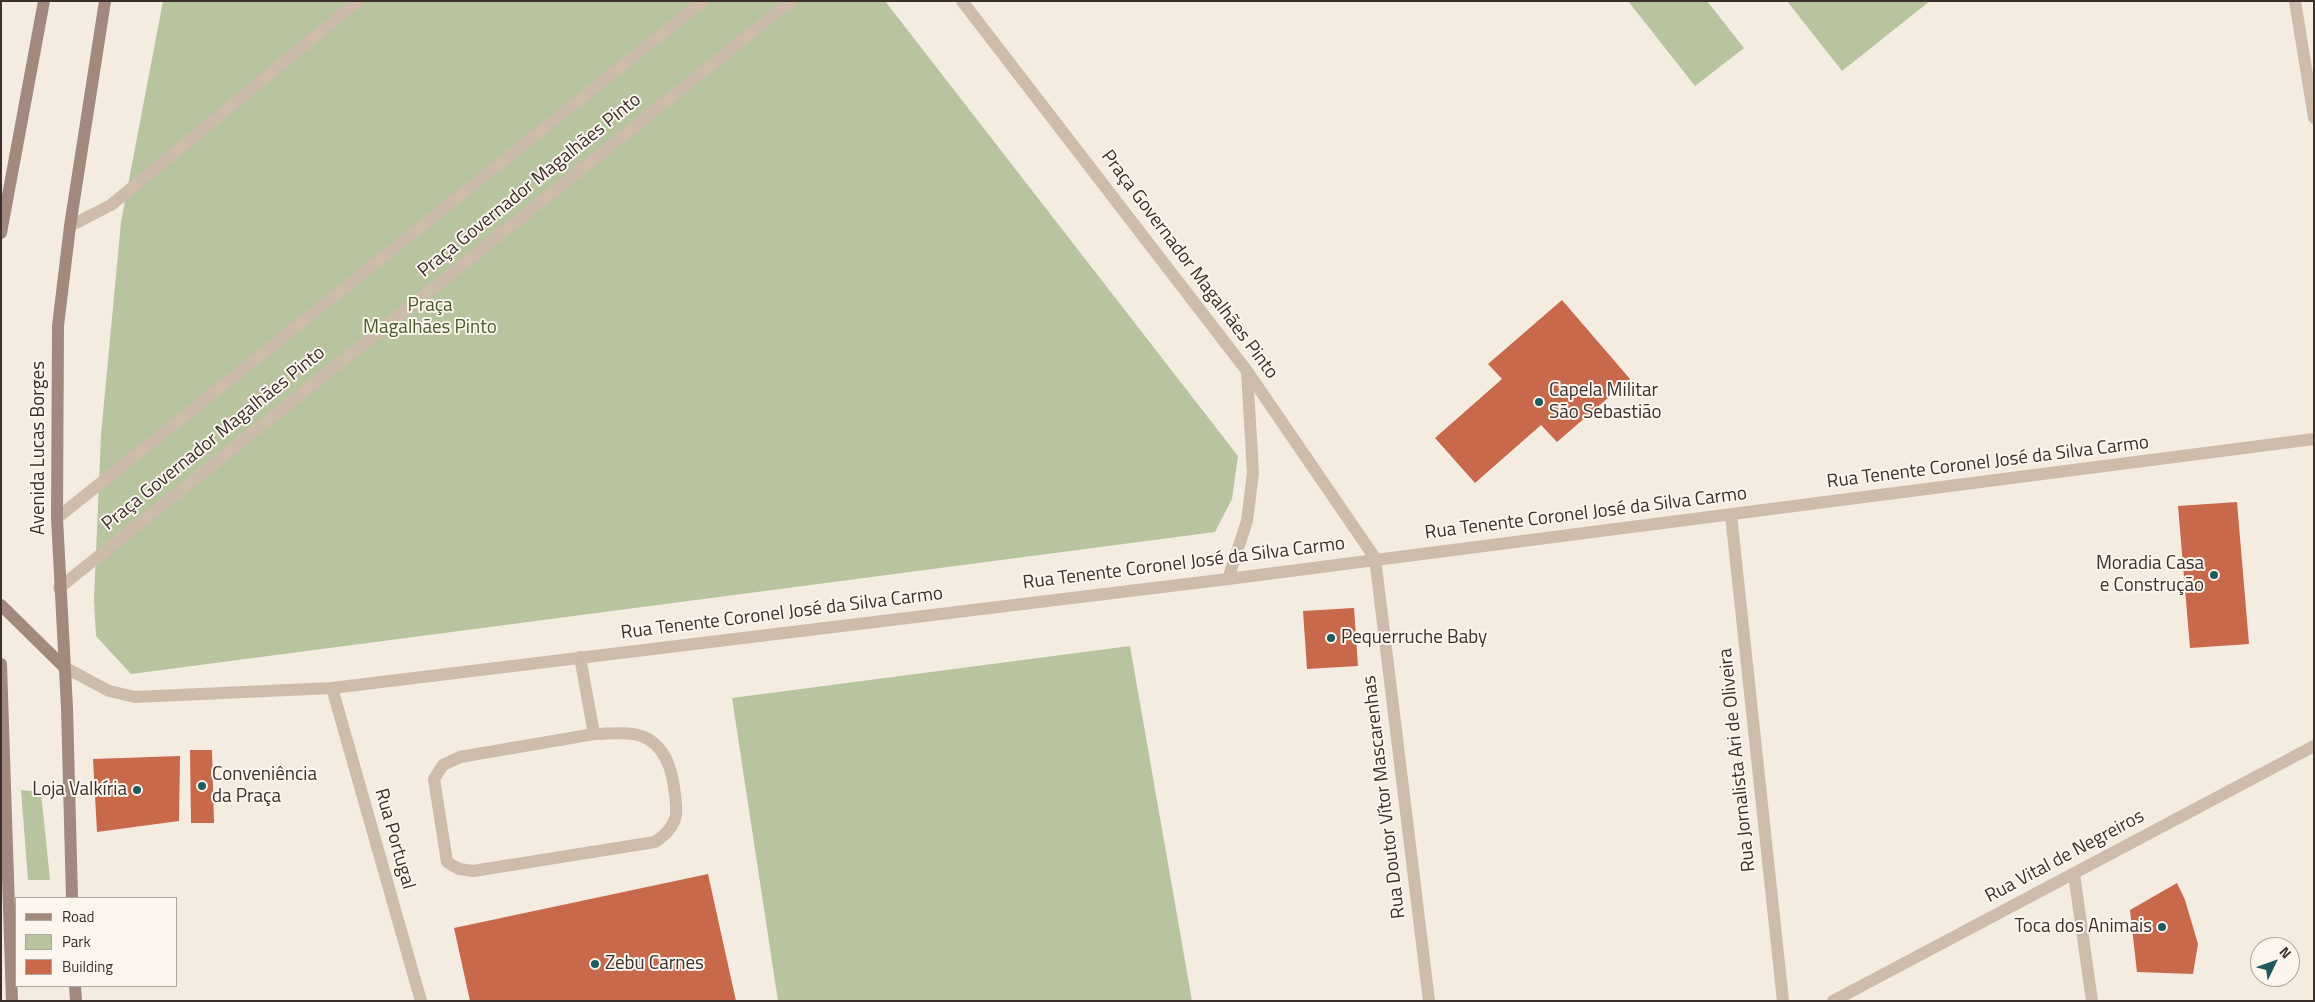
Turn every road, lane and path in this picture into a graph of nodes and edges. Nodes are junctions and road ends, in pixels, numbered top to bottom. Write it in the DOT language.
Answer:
graph roads {
  1 [pos="44,1"];
  2 [pos="105,1"];
  3 [pos="358,1"];
  4 [pos="703,1"];
  5 [pos="791,1"];
  6 [pos="962,1"];
  7 [pos="2295,1"];
  8 [pos="2314,118"];
  9 [pos="70,226"];
  10 [pos="1,234"];
  11 [pos="1247,371"];
  12 [pos="2314,439"];
  13 [pos="1731,515"];
  14 [pos="57,518"];
  15 [pos="1375,558"];
  16 [pos="1228,579"];
  17 [pos="59,588"];
  18 [pos="1,605"];
  19 [pos="580,657"];
  20 [pos="1,664"];
  21 [pos="64,667"];
  22 [pos="332,688"];
  23 [pos="594,734"];
  24 [pos="2314,746"];
  25 [pos="2074,874"];
  26 [pos="72,897"];
  27 [pos="75,987"];
  28 [pos="12,1001"];
  29 [pos="76,1001"];
  30 [pos="421,1001"];
  31 [pos="1429,1001"];
  32 [pos="1783,1001"];
  33 [pos="1833,1001"];
  34 [pos="2092,1001"];
  1 -- 10 [label="street"];
  2 -- 9 [label="street, Avenida Lucas Borges"];
  3 -- 9 [label="street"];
  4 -- 14 [label="street, Praça Governador Magalhães Pinto"];
  5 -- 17 [label="street, Praça Governador Magalhães Pinto"];
  6 -- 11 [label="street, Praça Governador Magalhães Pinto"];
  7 -- 8 [label="street"];
  9 -- 14 [label="street, Avenida Lucas Borges"];
  11 -- 15 [label="street, Praça Governador Magalhães Pinto"];
  11 -- 16 [label="street"];
  12 -- 13 [label="street, Rua Tenente Coronel José da Silva Carmo"];
  13 -- 15 [label="street, Rua Tenente Coronel José da Silva Carmo"];
  13 -- 32 [label="street, Rua Jornalista Ari de Oliveira"];
  14 -- 17 [label="street, Avenida Lucas Borges"];
  15 -- 16 [label="street, Rua Tenente Coronel José da Silva Carmo"];
  15 -- 31 [label="street, Rua Doutor Vítor Mascarenhas"];
  16 -- 19 [label="street, Rua Tenente Coronel José da Silva Carmo"];
  17 -- 21 [label="street, Avenida Lucas Borges"];
  18 -- 21 [label="street"];
  19 -- 22 [label="street, Rua Tenente Coronel José da Silva Carmo"];
  19 -- 23 [label="street"];
  20 -- 28 [label="street"];
  21 -- 22 [label="street, Rua Tenente Coronel José da Silva Carmo"];
  21 -- 26 [label="street, Avenida Lucas Borges"];
  22 -- 30 [label="street, Rua Portugal"];
  23 -- 23 [label="street"];
  24 -- 25 [label="street, Rua Vital de Negreiros"];
  25 -- 33 [label="street, Rua Vital de Negreiros"];
  25 -- 34 [label="street"];
  27 -- 29 [label="street"];
}
